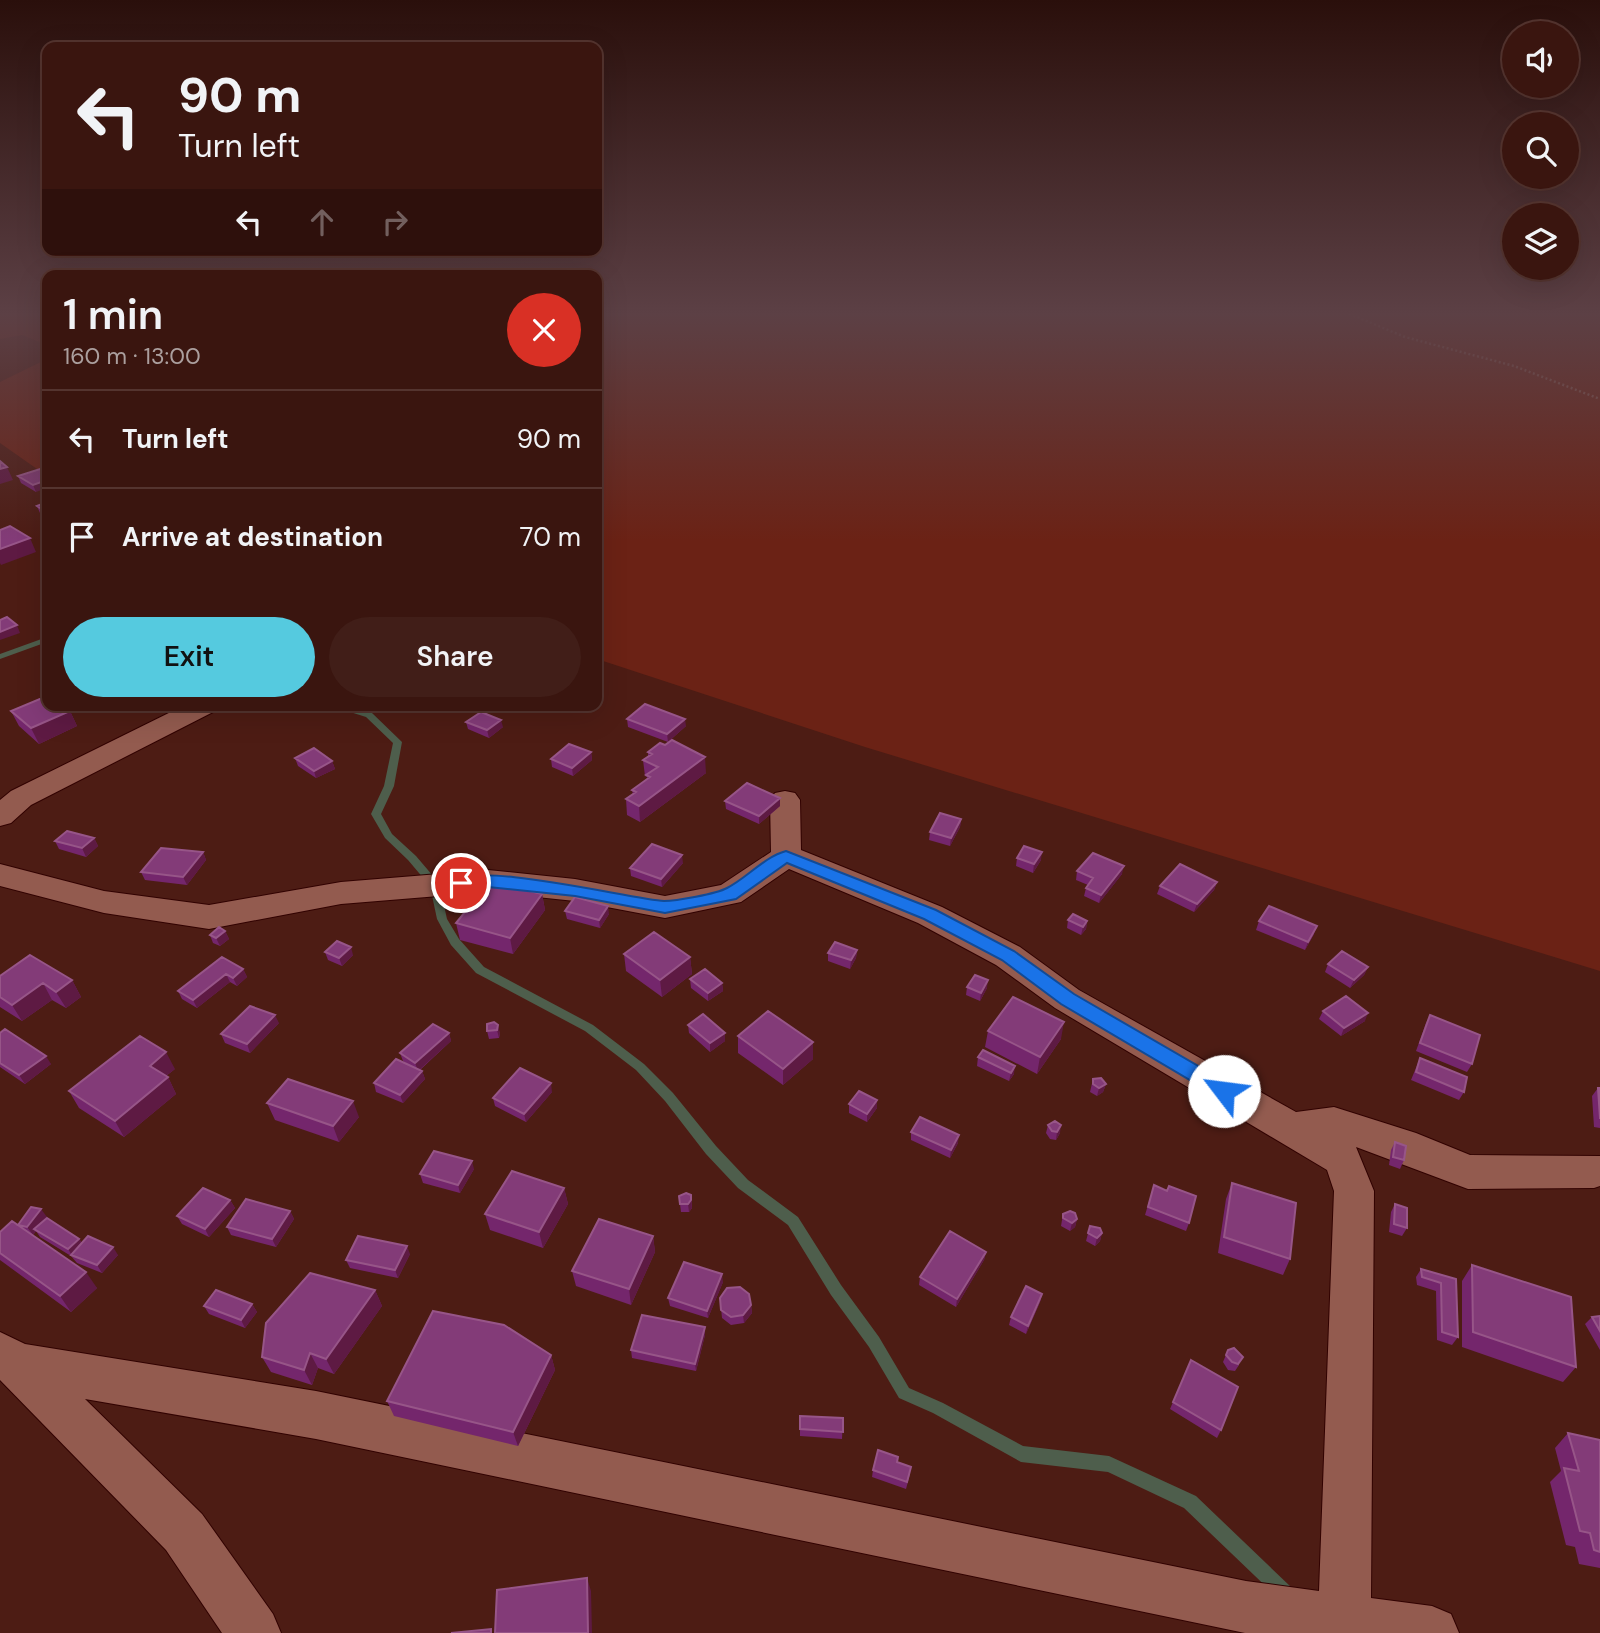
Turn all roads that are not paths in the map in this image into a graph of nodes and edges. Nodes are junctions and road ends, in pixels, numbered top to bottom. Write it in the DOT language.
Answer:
graph roads {
  1 [pos="193,711"];
  2 [pos="7,799"];
  3 [pos="785,800"];
  4 [pos="786,856"];
  5 [pos="0,875"];
  6 [pos="1292,1129"];
  7 [pos="1594,1171"];
  8 [pos="9,1360"];
  9 [pos="1345,1621"];
  10 [pos="244,1628"];
  11 [pos="1432,1633"];
  1 -- 2 [label="street"];
  3 -- 4 [label="street"];
  4 -- 5 [label="street"];
  4 -- 6 [label="street"];
  6 -- 7 [label="street"];
  6 -- 9 [label="street"];
  8 -- 9 [label="street"];
  8 -- 10 [label="street"];
  9 -- 11 [label="street"];
}
